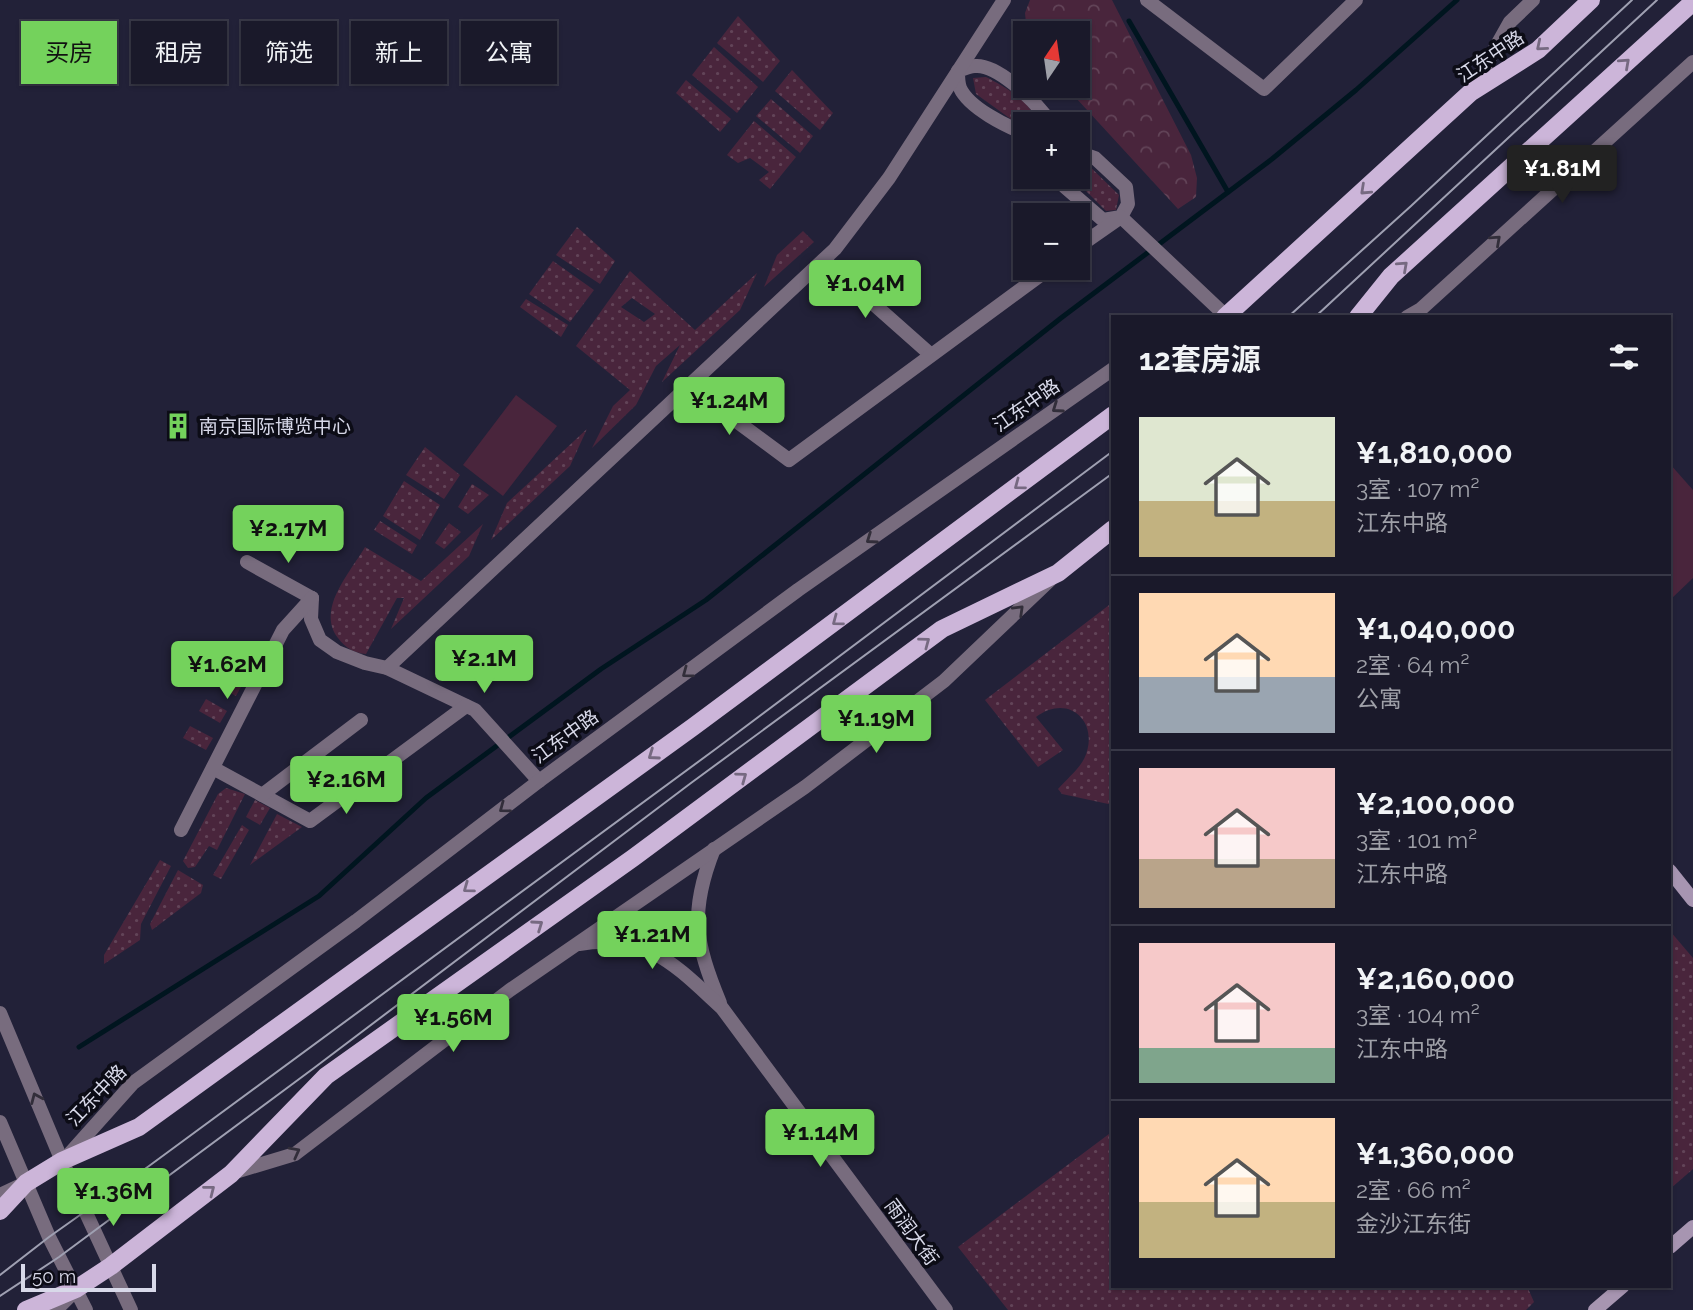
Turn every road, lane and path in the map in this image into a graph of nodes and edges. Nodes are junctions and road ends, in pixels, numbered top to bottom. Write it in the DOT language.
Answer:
graph roads {
  1 [pos="1004,0"];
  2 [pos="1147,0"];
  3 [pos="1356,0"];
  4 [pos="1533,0"];
  5 [pos="1591,0"];
  6 [pos="1693,2"];
  7 [pos="1693,62"];
  8 [pos="958,71"];
  9 [pos="1470,93"];
  10 [pos="1042,112"];
  11 [pos="1013,128"];
  12 [pos="1090,156"];
  13 [pos="1067,189"];
  14 [pos="1121,216"];
  15 [pos="1090,238"];
  16 [pos="824,260"];
  17 [pos="1033,280"];
  18 [pos="1223,315"];
  19 [pos="1227,315"];
  20 [pos="1359,315"];
  21 [pos="1411,315"];
  22 [pos="930,354"];
  23 [pos="1111,370"];
  24 [pos="689,386"];
  25 [pos="1111,416"];
  26 [pos="1111,531"];
  27 [pos="247,562"];
  28 [pos="1058,573"];
  29 [pos="312,598"];
  30 [pos="387,668"];
  31 [pos="466,706"];
  32 [pos="360,720"];
  33 [pos="213,768"];
  34 [pos="539,780"];
  35 [pos="262,795"];
  36 [pos="181,830"];
  37 [pos="714,849"];
  38 [pos="1671,871"];
  39 [pos="1693,900"];
  40 [pos="575,944"];
  41 [pos="722,1008"];
  42 [pos="0,1013"];
  43 [pos="0,1122"];
  44 [pos="62,1161"];
  45 [pos="231,1174"];
  46 [pos="26,1183"];
  47 [pos="0,1195"];
  48 [pos="0,1211"];
  49 [pos="1693,1227"];
  50 [pos="1671,1246"];
  51 [pos="111,1266"];
  52 [pos="1621,1288"];
  53 [pos="76,1289"];
  54 [pos="26,1310"];
  55 [pos="56,1310"];
  56 [pos="86,1310"];
  57 [pos="131,1310"];
  58 [pos="946,1310"];
  59 [pos="1595,1310"];
  1 -- 8 [label="street"];
  2 -- 3 [label="street"];
  4 -- 9 [label="street"];
  5 -- 9 [label="main road, 江东中路, one-way"];
  20 -- 6 [label="main road, one-way"];
  21 -- 7 [label="street, one-way"];
  8 -- 10 [label="street"];
  8 -- 11 [label="street"];
  8 -- 16 [label="street"];
  9 -- 19 [label="main road, 江东中路, one-way"];
  12 -- 14 [label="street"];
  13 -- 14 [label="street"];
  14 -- 15 [label="street"];
  14 -- 18 [label="street"];
  16 -- 22 [label="street"];
  16 -- 24 [label="street"];
  17 -- 22 [label="street"];
  22 -- 24 [label="street"];
  23 -- 34 [label="street, 江东中路, one-way"];
  24 -- 30 [label="street"];
  25 -- 44 [label="main road, 江东中路, one-way"];
  26 -- 28 [label="main road"];
  27 -- 29 [label="street"];
  37 -- 28 [label="street, one-way"];
  45 -- 28 [label="main road, one-way"];
  29 -- 30 [label="street"];
  29 -- 33 [label="street"];
  30 -- 31 [label="street"];
  31 -- 34 [label="street"];
  31 -- 35 [label="street"];
  32 -- 35 [label="street"];
  33 -- 35 [label="street"];
  33 -- 36 [label="street"];
  34 -- 44 [label="street, 江东中路, one-way"];
  37 -- 40 [label="street"];
  37 -- 41 [label="street"];
  38 -- 39 [label="main road"];
  40 -- 41 [label="street"];
  45 -- 40 [label="street, one-way"];
  41 -- 58 [label="street, 雨润大街"];
  44 -- 42 [label="street, one-way"];
  43 -- 46 [label="street"];
  44 -- 46 [label="main road, 江东中路"];
  44 -- 51 [label="street"];
  51 -- 45 [label="main road, one-way"];
  46 -- 47 [label="street, 江东中路"];
  46 -- 48 [label="main road, 江东中路"];
  46 -- 53 [label="street"];
  49 -- 50 [label="main road"];
  51 -- 53 [label="main road"];
  51 -- 57 [label="street"];
  52 -- 59 [label="main road"];
  53 -- 54 [label="main road"];
  53 -- 55 [label="street"];
  53 -- 56 [label="street"];
}
